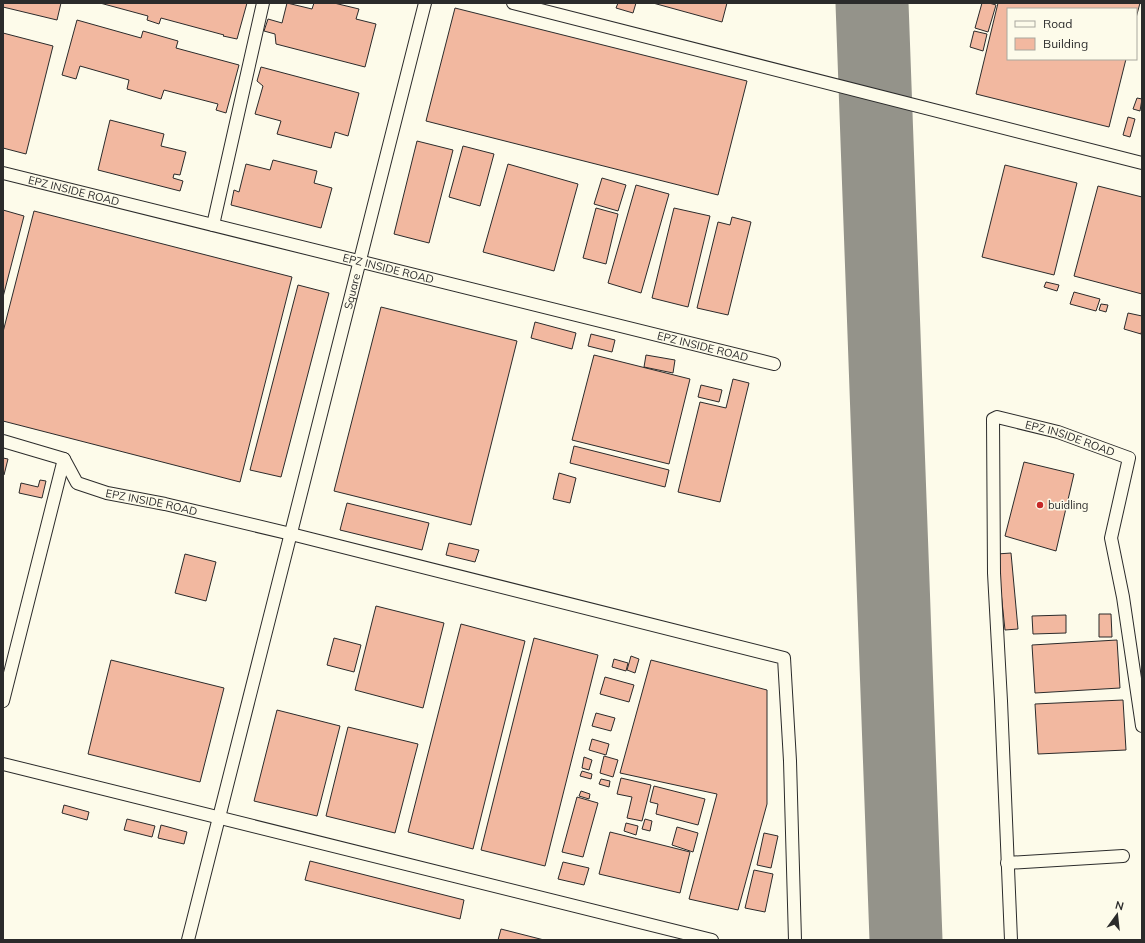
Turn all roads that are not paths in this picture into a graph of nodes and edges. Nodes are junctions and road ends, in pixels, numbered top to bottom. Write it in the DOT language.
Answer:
graph roads {
  1 [pos="263,3"];
  2 [pos="425,3"];
  3 [pos="513,3"];
  4 [pos="1142,163"];
  5 [pos="3,173"];
  6 [pos="213,225"];
  7 [pos="360,261"];
  8 [pos="774,364"];
  9 [pos="3,441"];
  10 [pos="64,459"];
  11 [pos="291,534"];
  12 [pos="3,702"];
  13 [pos="1142,726"];
  14 [pos="3,764"];
  15 [pos="219,817"];
  16 [pos="1122,856"];
  17 [pos="1007,863"];
  18 [pos="188,940"];
  19 [pos="712,940"];
  20 [pos="795,940"];
  21 [pos="1010,940"];
  1 -- 6 [label="lane"];
  2 -- 7 [label="lane, Square"];
  3 -- 4 [label="lane"];
  5 -- 6 [label="lane, EPZ INSIDE ROAD"];
  6 -- 7 [label="lane, EPZ INSIDE ROAD"];
  7 -- 8 [label="lane, EPZ INSIDE ROAD"];
  7 -- 11 [label="lane, Square"];
  9 -- 10 [label="lane"];
  10 -- 11 [label="lane, EPZ INSIDE ROAD"];
  10 -- 12 [label="lane"];
  11 -- 15 [label="lane, Square"];
  11 -- 20 [label="lane, EPZ INSIDE ROAD"];
  13 -- 17 [label="lane, EPZ INSIDE ROAD"];
  14 -- 15 [label="lane"];
  15 -- 18 [label="lane, Square"];
  15 -- 19 [label="lane"];
  16 -- 17 [label="lane"];
  17 -- 21 [label="lane"];
}
